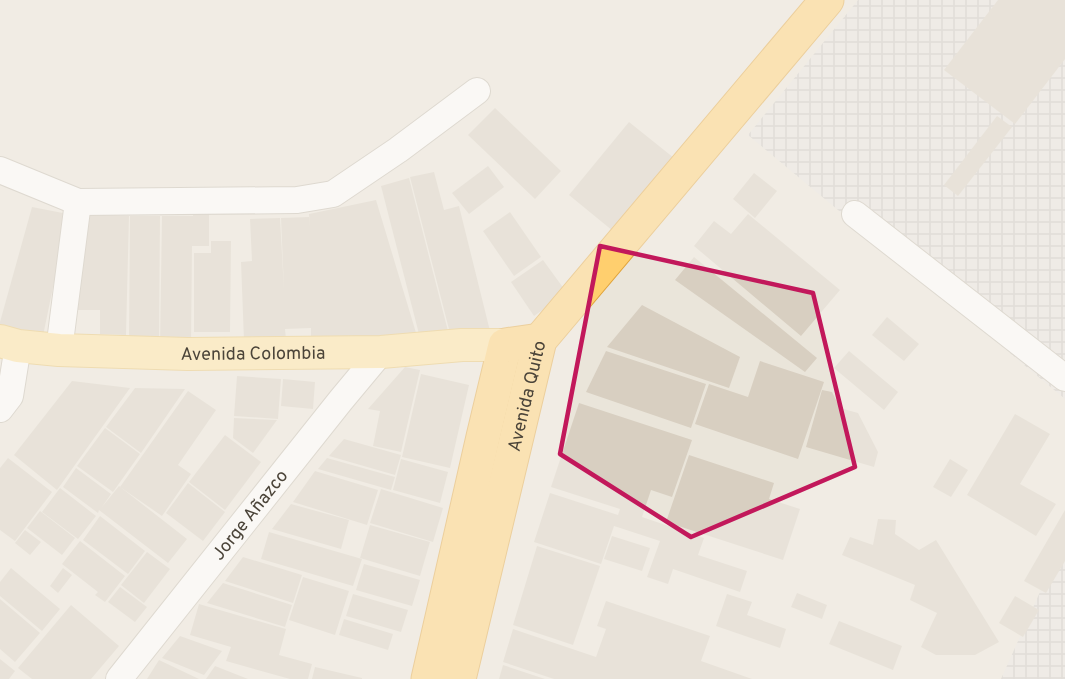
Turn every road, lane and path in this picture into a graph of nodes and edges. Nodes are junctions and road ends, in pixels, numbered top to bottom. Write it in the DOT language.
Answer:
graph roads {
  1 [pos="827,0"];
  2 [pos="477,91"];
  3 [pos="0,170"];
  4 [pos="78,202"];
  5 [pos="855,214"];
  6 [pos="540,340"];
  7 [pos="9,343"];
  8 [pos="505,345"];
  9 [pos="59,350"];
  10 [pos="381,352"];
  11 [pos="1065,378"];
  12 [pos="0,408"];
  13 [pos="119,679"];
  14 [pos="428,679"];
  15 [pos="459,679"];
  1 -- 6 [label="highway"];
  2 -- 4 [label="street"];
  3 -- 4 [label="street"];
  4 -- 9 [label="street"];
  5 -- 11 [label="street"];
  6 -- 8 [label="highway, Avenida Quito"];
  6 -- 15 [label="highway, Avenida Quito"];
  7 -- 9 [label="main road, Avenida Colombia"];
  7 -- 12 [label="street"];
  8 -- 10 [label="main road, Avenida Colombia"];
  8 -- 14 [label="highway, Avenida Quito"];
  9 -- 10 [label="main road, Avenida Colombia"];
  10 -- 13 [label="street, Jorge Añazco"];
}
